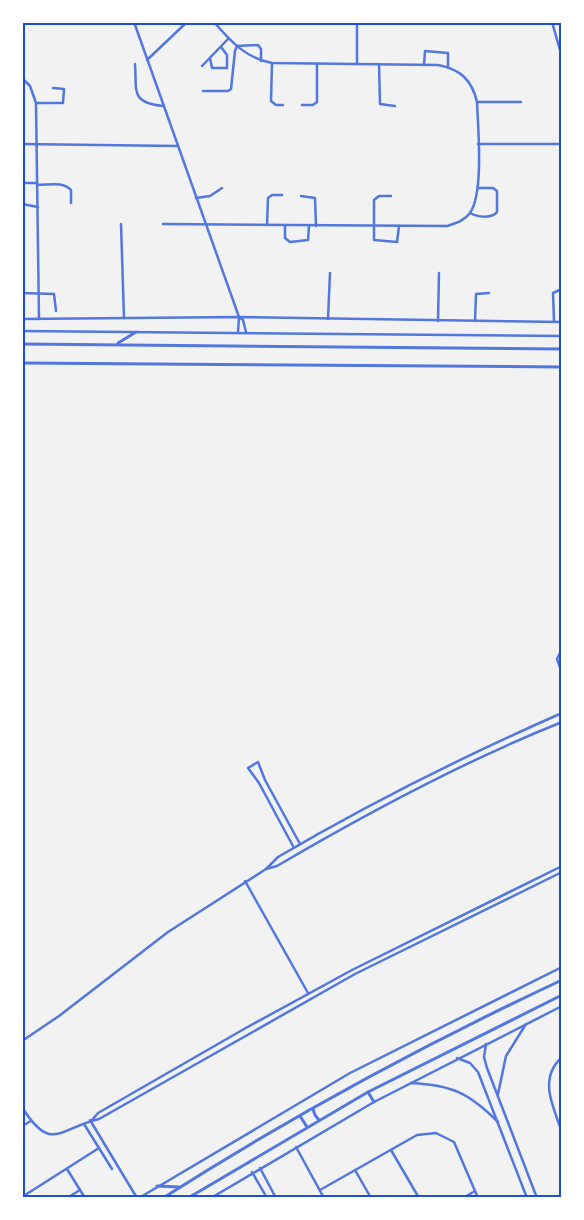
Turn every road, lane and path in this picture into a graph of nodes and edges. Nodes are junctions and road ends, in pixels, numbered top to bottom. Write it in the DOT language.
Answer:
graph roads {
  1 [pos="134,22"];
  2 [pos="187,22"];
  3 [pos="214,22"];
  4 [pos="357,22"];
  5 [pos="552,22"];
  6 [pos="228,39"];
  7 [pos="222,47"];
  8 [pos="236,47"];
  9 [pos="210,58"];
  10 [pos="562,58"];
  11 [pos="147,60"];
  12 [pos="261,61"];
  13 [pos="272,63"];
  14 [pos="135,64"];
  15 [pos="317,64"];
  16 [pos="357,64"];
  17 [pos="379,64"];
  18 [pos="424,65"];
  19 [pos="202,66"];
  20 [pos="448,67"];
  21 [pos="22,78"];
  22 [pos="53,88"];
  23 [pos="203,91"];
  24 [pos="477,102"];
  25 [pos="521,102"];
  26 [pos="36,103"];
  27 [pos="283,105"];
  28 [pos="302,105"];
  29 [pos="163,106"];
  30 [pos="395,106"];
  31 [pos="22,144"];
  32 [pos="37,144"];
  33 [pos="478,144"];
  34 [pos="562,144"];
  35 [pos="177,146"];
  36 [pos="22,183"];
  37 [pos="37,184"];
  38 [pos="222,188"];
  39 [pos="478,188"];
  40 [pos="282,195"];
  41 [pos="300,196"];
  42 [pos="391,196"];
  43 [pos="195,198"];
  44 [pos="71,203"];
  45 [pos="22,204"];
  46 [pos="38,207"];
  47 [pos="470,213"];
  48 [pos="121,224"];
  49 [pos="163,224"];
  50 [pos="205,225"];
  51 [pos="285,225"];
  52 [pos="267,226"];
  53 [pos="309,226"];
  54 [pos="316,226"];
  55 [pos="374,226"];
  56 [pos="399,226"];
  57 [pos="330,273"];
  58 [pos="439,273"];
  59 [pos="562,289"];
  60 [pos="39,293"];
  61 [pos="489,293"];
  62 [pos="22,294"];
  63 [pos="56,311"];
  64 [pos="239,317"];
  65 [pos="124,318"];
  66 [pos="22,319"];
  67 [pos="39,319"];
  68 [pos="328,319"];
  69 [pos="438,321"];
  70 [pos="475,321"];
  71 [pos="554,321"];
  72 [pos="562,322"];
  73 [pos="22,331"];
  74 [pos="136,332"];
  75 [pos="238,332"];
  76 [pos="246,332"];
  77 [pos="562,336"];
  78 [pos="22,344"];
  79 [pos="116,344"];
  80 [pos="562,349"];
  81 [pos="22,363"];
  82 [pos="562,367"];
  83 [pos="562,649"];
  84 [pos="562,673"];
  85 [pos="562,713"];
  86 [pos="545,721"];
  87 [pos="562,722"];
  88 [pos="548,727"];
  89 [pos="424,776"];
  90 [pos="427,782"];
  91 [pos="330,826"];
  92 [pos="334,832"];
  93 [pos="300,844"];
  94 [pos="294,848"];
  95 [pos="562,866"];
  96 [pos="266,869"];
  97 [pos="562,872"];
  98 [pos="245,882"];
  99 [pos="412,939"];
  100 [pos="414,944"];
  101 [pos="562,967"];
  102 [pos="352,970"];
  103 [pos="355,974"];
  104 [pos="562,980"];
  105 [pos="308,994"];
  106 [pos="562,994"];
  107 [pos="562,1006"];
  108 [pos="528,1022"];
  109 [pos="244,1029"];
  110 [pos="247,1034"];
  111 [pos="22,1041"];
  112 [pos="486,1043"];
  113 [pos="562,1056"];
  114 [pos="458,1058"];
  115 [pos="409,1083"];
  116 [pos="368,1092"];
  117 [pos="498,1095"];
  118 [pos="374,1102"];
  119 [pos="22,1107"];
  120 [pos="313,1109"];
  121 [pos="300,1116"];
  122 [pos="91,1120"];
  123 [pos="319,1120"];
  124 [pos="31,1121"];
  125 [pos="84,1124"];
  126 [pos="500,1125"];
  127 [pos="22,1126"];
  128 [pos="307,1127"];
  129 [pos="562,1132"];
  130 [pos="296,1147"];
  131 [pos="99,1148"];
  132 [pos="391,1150"];
  133 [pos="67,1168"];
  134 [pos="260,1168"];
  135 [pos="112,1169"];
  136 [pos="355,1170"];
  137 [pos="252,1172"];
  138 [pos="157,1186"];
  139 [pos="180,1187"];
  140 [pos="80,1190"];
  141 [pos="320,1190"];
  142 [pos="475,1191"];
  143 [pos="22,1197"];
  144 [pos="67,1198"];
  145 [pos="85,1198"];
  146 [pos="138,1198"];
  147 [pos="163,1198"];
  148 [pos="188,1198"];
  149 [pos="211,1198"];
  150 [pos="267,1198"];
  151 [pos="276,1198"];
  152 [pos="324,1198"];
  153 [pos="371,1198"];
  154 [pos="419,1198"];
  155 [pos="464,1198"];
  156 [pos="478,1198"];
  157 [pos="527,1198"];
  158 [pos="537,1198"];
  1 -- 11 [label="street"];
  2 -- 11 [label="street"];
  3 -- 6 [label="street"];
  4 -- 16 [label="street"];
  5 -- 10 [label="street"];
  6 -- 7 [label="street"];
  6 -- 8 [label="street"];
  7 -- 9 [label="street"];
  7 -- 9 [label="street"];
  8 -- 12 [label="street"];
  8 -- 12 [label="street"];
  8 -- 23 [label="street"];
  9 -- 19 [label="street"];
  11 -- 29 [label="street"];
  12 -- 13 [label="street"];
  13 -- 15 [label="street"];
  13 -- 27 [label="street"];
  14 -- 29 [label="street"];
  15 -- 16 [label="street"];
  15 -- 28 [label="street"];
  16 -- 17 [label="street"];
  17 -- 18 [label="street"];
  17 -- 30 [label="street"];
  18 -- 20 [label="street"];
  18 -- 20 [label="street"];
  20 -- 24 [label="street"];
  21 -- 26 [label="street"];
  22 -- 26 [label="street"];
  24 -- 25 [label="street"];
  24 -- 33 [label="street"];
  26 -- 32 [label="street"];
  29 -- 35 [label="street"];
  31 -- 32 [label="street"];
  32 -- 35 [label="street"];
  32 -- 37 [label="street"];
  33 -- 34 [label="street"];
  33 -- 39 [label="street"];
  35 -- 43 [label="street"];
  36 -- 37 [label="street"];
  37 -- 44 [label="street"];
  37 -- 46 [label="street"];
  38 -- 43 [label="street"];
  39 -- 47 [label="street"];
  39 -- 47 [label="street"];
  40 -- 52 [label="street"];
  41 -- 54 [label="street"];
  42 -- 55 [label="street"];
  43 -- 50 [label="street"];
  45 -- 46 [label="street"];
  46 -- 60 [label="street"];
  47 -- 56 [label="street"];
  48 -- 65 [label="street"];
  49 -- 50 [label="street"];
  50 -- 52 [label="street"];
  50 -- 64 [label="street"];
  51 -- 52 [label="street"];
  51 -- 53 [label="street"];
  51 -- 53 [label="street"];
  53 -- 54 [label="street"];
  54 -- 55 [label="street"];
  55 -- 56 [label="street"];
  55 -- 56 [label="street"];
  57 -- 68 [label="street"];
  58 -- 69 [label="street"];
  59 -- 71 [label="street"];
  60 -- 62 [label="street"];
  60 -- 63 [label="street"];
  60 -- 67 [label="street"];
  61 -- 70 [label="street"];
  64 -- 65 [label="street"];
  64 -- 68 [label="street"];
  64 -- 75 [label="street"];
  64 -- 76 [label="street"];
  65 -- 67 [label="street"];
  66 -- 67 [label="street"];
  68 -- 69 [label="street"];
  69 -- 70 [label="street"];
  70 -- 71 [label="street"];
  71 -- 72 [label="street"];
  73 -- 74 [label="street"];
  74 -- 75 [label="street"];
  74 -- 79 [label="street"];
  75 -- 76 [label="street"];
  76 -- 77 [label="street"];
  78 -- 79 [label="street"];
  79 -- 80 [label="street"];
  81 -- 82 [label="street"];
  83 -- 84 [label="street"];
  85 -- 86 [label="street"];
  86 -- 88 [label="street"];
  86 -- 89 [label="street"];
  87 -- 88 [label="street"];
  88 -- 90 [label="street"];
  89 -- 90 [label="street"];
  89 -- 91 [label="street"];
  90 -- 92 [label="street"];
  91 -- 92 [label="street"];
  91 -- 93 [label="street"];
  92 -- 96 [label="street"];
  93 -- 94 [label="street"];
  93 -- 94 [label="street"];
  94 -- 96 [label="street"];
  95 -- 99 [label="street"];
  96 -- 98 [label="street"];
  97 -- 100 [label="street"];
  98 -- 105 [label="street"];
  98 -- 111 [label="street"];
  99 -- 100 [label="street"];
  99 -- 102 [label="street"];
  100 -- 103 [label="street"];
  101 -- 138 [label="street"];
  102 -- 103 [label="street"];
  102 -- 105 [label="street"];
  103 -- 110 [label="street"];
  104 -- 120 [label="street"];
  105 -- 109 [label="street"];
  106 -- 116 [label="street"];
  107 -- 108 [label="street"];
  108 -- 112 [label="street"];
  108 -- 117 [label="street"];
  109 -- 110 [label="street"];
  109 -- 122 [label="street"];
  110 -- 122 [label="street"];
  112 -- 114 [label="street"];
  112 -- 117 [label="street"];
  113 -- 129 [label="street"];
  114 -- 115 [label="street"];
  114 -- 126 [label="street"];
  115 -- 118 [label="street"];
  115 -- 126 [label="street"];
  116 -- 118 [label="street"];
  116 -- 123 [label="street"];
  117 -- 158 [label="street"];
  118 -- 130 [label="street"];
  119 -- 124 [label="street"];
  120 -- 121 [label="street"];
  120 -- 123 [label="street"];
  121 -- 128 [label="street"];
  121 -- 139 [label="street"];
  122 -- 125 [label="street"];
  122 -- 146 [label="street"];
  123 -- 128 [label="street"];
  124 -- 125 [label="street"];
  124 -- 127 [label="street"];
  125 -- 131 [label="street"];
  126 -- 157 [label="street"];
  128 -- 148 [label="street"];
  130 -- 134 [label="street"];
  130 -- 141 [label="street"];
  131 -- 133 [label="street"];
  131 -- 135 [label="street"];
  132 -- 136 [label="street"];
  132 -- 142 [label="street"];
  132 -- 154 [label="street"];
  133 -- 140 [label="street"];
  133 -- 143 [label="street"];
  134 -- 137 [label="street"];
  134 -- 151 [label="street"];
  136 -- 141 [label="street"];
  136 -- 153 [label="street"];
  137 -- 149 [label="street"];
  137 -- 150 [label="street"];
  138 -- 139 [label="street"];
  138 -- 146 [label="street"];
  139 -- 147 [label="street"];
  140 -- 144 [label="street"];
  140 -- 145 [label="street"];
  141 -- 152 [label="street"];
  142 -- 155 [label="street"];
  142 -- 156 [label="street"];
}
